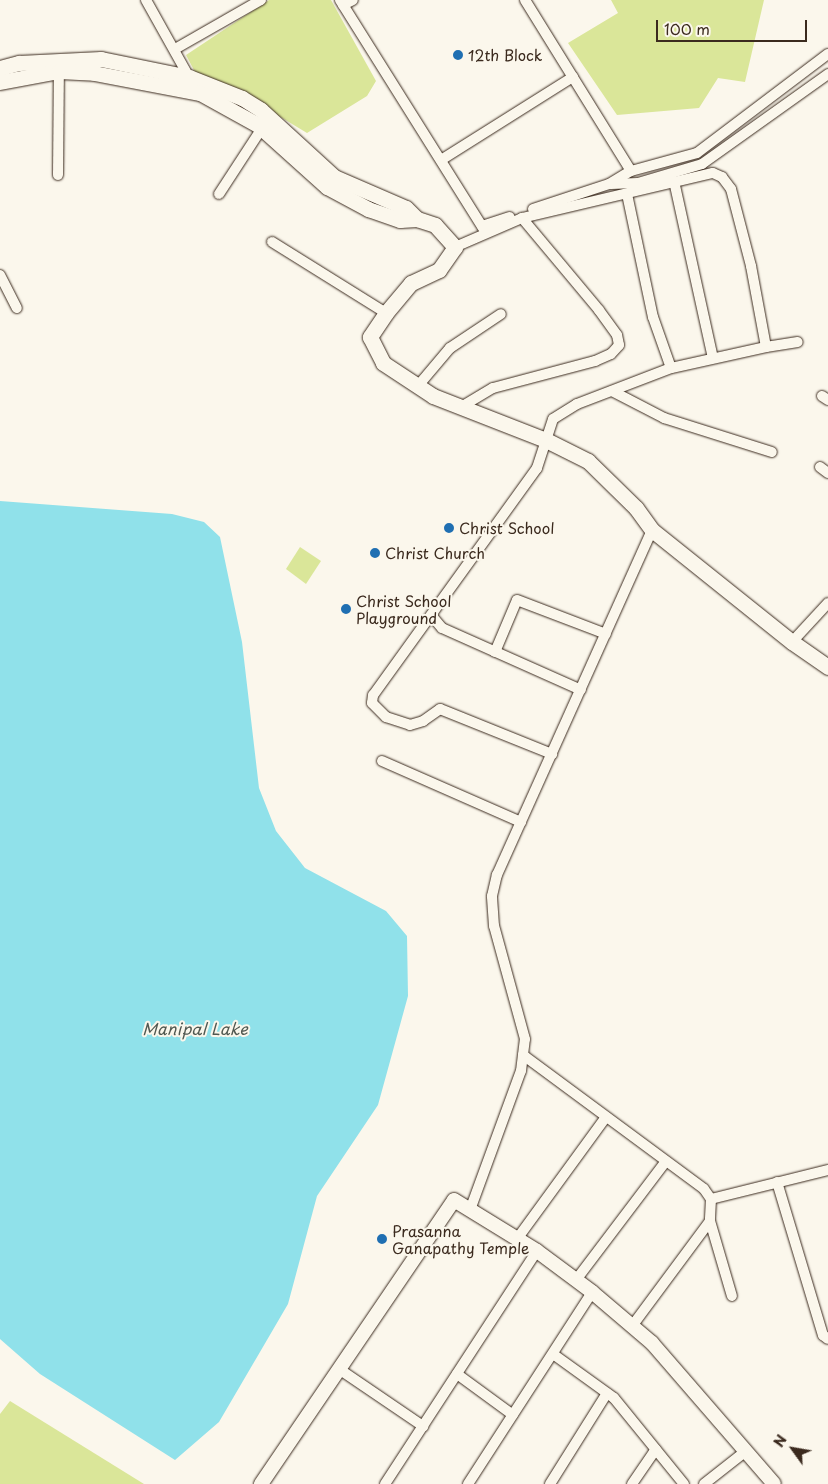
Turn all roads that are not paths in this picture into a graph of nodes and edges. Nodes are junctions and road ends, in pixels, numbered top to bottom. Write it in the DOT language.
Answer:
graph roads {
  1 [pos="146,0"];
  2 [pos="353,0"];
  3 [pos="525,0"];
  4 [pos="256,1"];
  5 [pos="342,3"];
  6 [pos="175,49"];
  7 [pos="828,54"];
  8 [pos="59,65"];
  9 [pos="0,68"];
  10 [pos="828,74"];
  11 [pos="189,77"];
  12 [pos="572,78"];
  13 [pos="0,82"];
  14 [pos="262,128"];
  15 [pos="441,160"];
  16 [pos="631,171"];
  17 [pos="58,175"];
  18 [pos="674,181"];
  19 [pos="609,184"];
  20 [pos="219,194"];
  21 [pos="627,194"];
  22 [pos="522,218"];
  23 [pos="417,219"];
  24 [pos="484,230"];
  25 [pos="272,242"];
  26 [pos="455,247"];
  27 [pos="0,276"];
  28 [pos="17,308"];
  29 [pos="386,313"];
  30 [pos="501,314"];
  31 [pos="798,342"];
  32 [pos="766,347"];
  33 [pos="713,358"];
  34 [pos="671,368"];
  35 [pos="417,387"];
  36 [pos="612,391"];
  37 [pos="461,407"];
  38 [pos="546,440"];
  39 [pos="772,452"];
  40 [pos="652,530"];
  41 [pos="828,603"];
  42 [pos="431,615"];
  43 [pos="606,634"];
  44 [pos="792,642"];
  45 [pos="494,652"];
  46 [pos="828,667"];
  47 [pos="581,690"];
  48 [pos="552,754"];
  49 [pos="382,761"];
  50 [pos="521,822"];
  51 [pos="523,1055"];
  52 [pos="606,1117"];
  53 [pos="666,1161"];
  54 [pos="828,1170"];
  55 [pos="777,1182"];
  56 [pos="711,1199"];
  57 [pos="470,1210"];
  58 [pos="710,1221"];
  59 [pos="517,1239"];
  60 [pos="537,1252"];
  61 [pos="576,1280"];
  62 [pos="592,1292"];
  63 [pos="732,1296"];
  64 [pos="632,1326"];
  65 [pos="828,1339"];
  66 [pos="553,1354"];
  67 [pos="339,1369"];
  68 [pos="457,1374"];
  69 [pos="607,1393"];
  70 [pos="513,1415"];
  71 [pos="423,1426"];
  72 [pos="656,1449"];
  73 [pos="746,1451"];
  74 [pos="261,1484"];
  75 [pos="385,1484"];
  76 [pos="468,1484"];
  77 [pos="550,1484"];
  78 [pos="632,1484"];
  79 [pos="684,1484"];
  80 [pos="704,1484"];
  81 [pos="774,1484"];
  1 -- 6 [label="street"];
  2 -- 5 [label="street"];
  3 -- 12 [label="street"];
  4 -- 6 [label="street"];
  5 -- 15 [label="street"];
  6 -- 11 [label="street"];
  7 -- 16 [label="street"];
  8 -- 9 [label="main road"];
  8 -- 11 [label="main road"];
  8 -- 13 [label="main road"];
  8 -- 14 [label="main road"];
  8 -- 17 [label="street"];
  10 -- 19 [label="street"];
  11 -- 23 [label="main road"];
  12 -- 15 [label="street"];
  12 -- 16 [label="street"];
  14 -- 20 [label="street"];
  14 -- 23 [label="main road"];
  15 -- 24 [label="street"];
  16 -- 19 [label="street"];
  18 -- 21 [label="street"];
  18 -- 32 [label="street"];
  18 -- 33 [label="street"];
  19 -- 24 [label="street"];
  21 -- 22 [label="street"];
  21 -- 34 [label="street"];
  22 -- 24 [label="street"];
  22 -- 37 [label="street"];
  23 -- 26 [label="main road"];
  24 -- 26 [label="street"];
  25 -- 29 [label="street"];
  26 -- 29 [label="main road"];
  27 -- 28 [label="street"];
  29 -- 35 [label="main road"];
  30 -- 35 [label="street"];
  31 -- 32 [label="street"];
  32 -- 33 [label="street"];
  33 -- 34 [label="street"];
  34 -- 36 [label="street"];
  35 -- 37 [label="main road"];
  36 -- 38 [label="street"];
  36 -- 39 [label="street"];
  37 -- 38 [label="main road"];
  38 -- 40 [label="main road"];
  38 -- 42 [label="street"];
  40 -- 43 [label="street"];
  40 -- 44 [label="main road"];
  41 -- 44 [label="street"];
  42 -- 45 [label="street"];
  42 -- 48 [label="street"];
  43 -- 45 [label="street"];
  43 -- 47 [label="street"];
  44 -- 46 [label="main road"];
  45 -- 47 [label="street"];
  47 -- 48 [label="street"];
  48 -- 50 [label="street"];
  49 -- 50 [label="street"];
  50 -- 51 [label="street"];
  51 -- 52 [label="street"];
  51 -- 57 [label="street"];
  52 -- 53 [label="street"];
  52 -- 59 [label="street"];
  53 -- 56 [label="street"];
  53 -- 61 [label="street"];
  54 -- 55 [label="street"];
  55 -- 56 [label="street"];
  55 -- 65 [label="street"];
  56 -- 58 [label="street"];
  57 -- 59 [label="street"];
  57 -- 67 [label="street"];
  58 -- 63 [label="street"];
  58 -- 64 [label="street"];
  59 -- 60 [label="street"];
  60 -- 61 [label="street"];
  60 -- 68 [label="street"];
  61 -- 62 [label="street"];
  62 -- 64 [label="street"];
  62 -- 66 [label="street"];
  64 -- 73 [label="street"];
  66 -- 69 [label="street"];
  66 -- 70 [label="street"];
  67 -- 71 [label="street"];
  67 -- 74 [label="street"];
  68 -- 70 [label="street"];
  68 -- 71 [label="street"];
  69 -- 72 [label="street"];
  69 -- 77 [label="street"];
  70 -- 76 [label="street"];
  71 -- 75 [label="street"];
  72 -- 78 [label="street"];
  72 -- 79 [label="street"];
  73 -- 80 [label="street"];
  73 -- 81 [label="street"];
}
